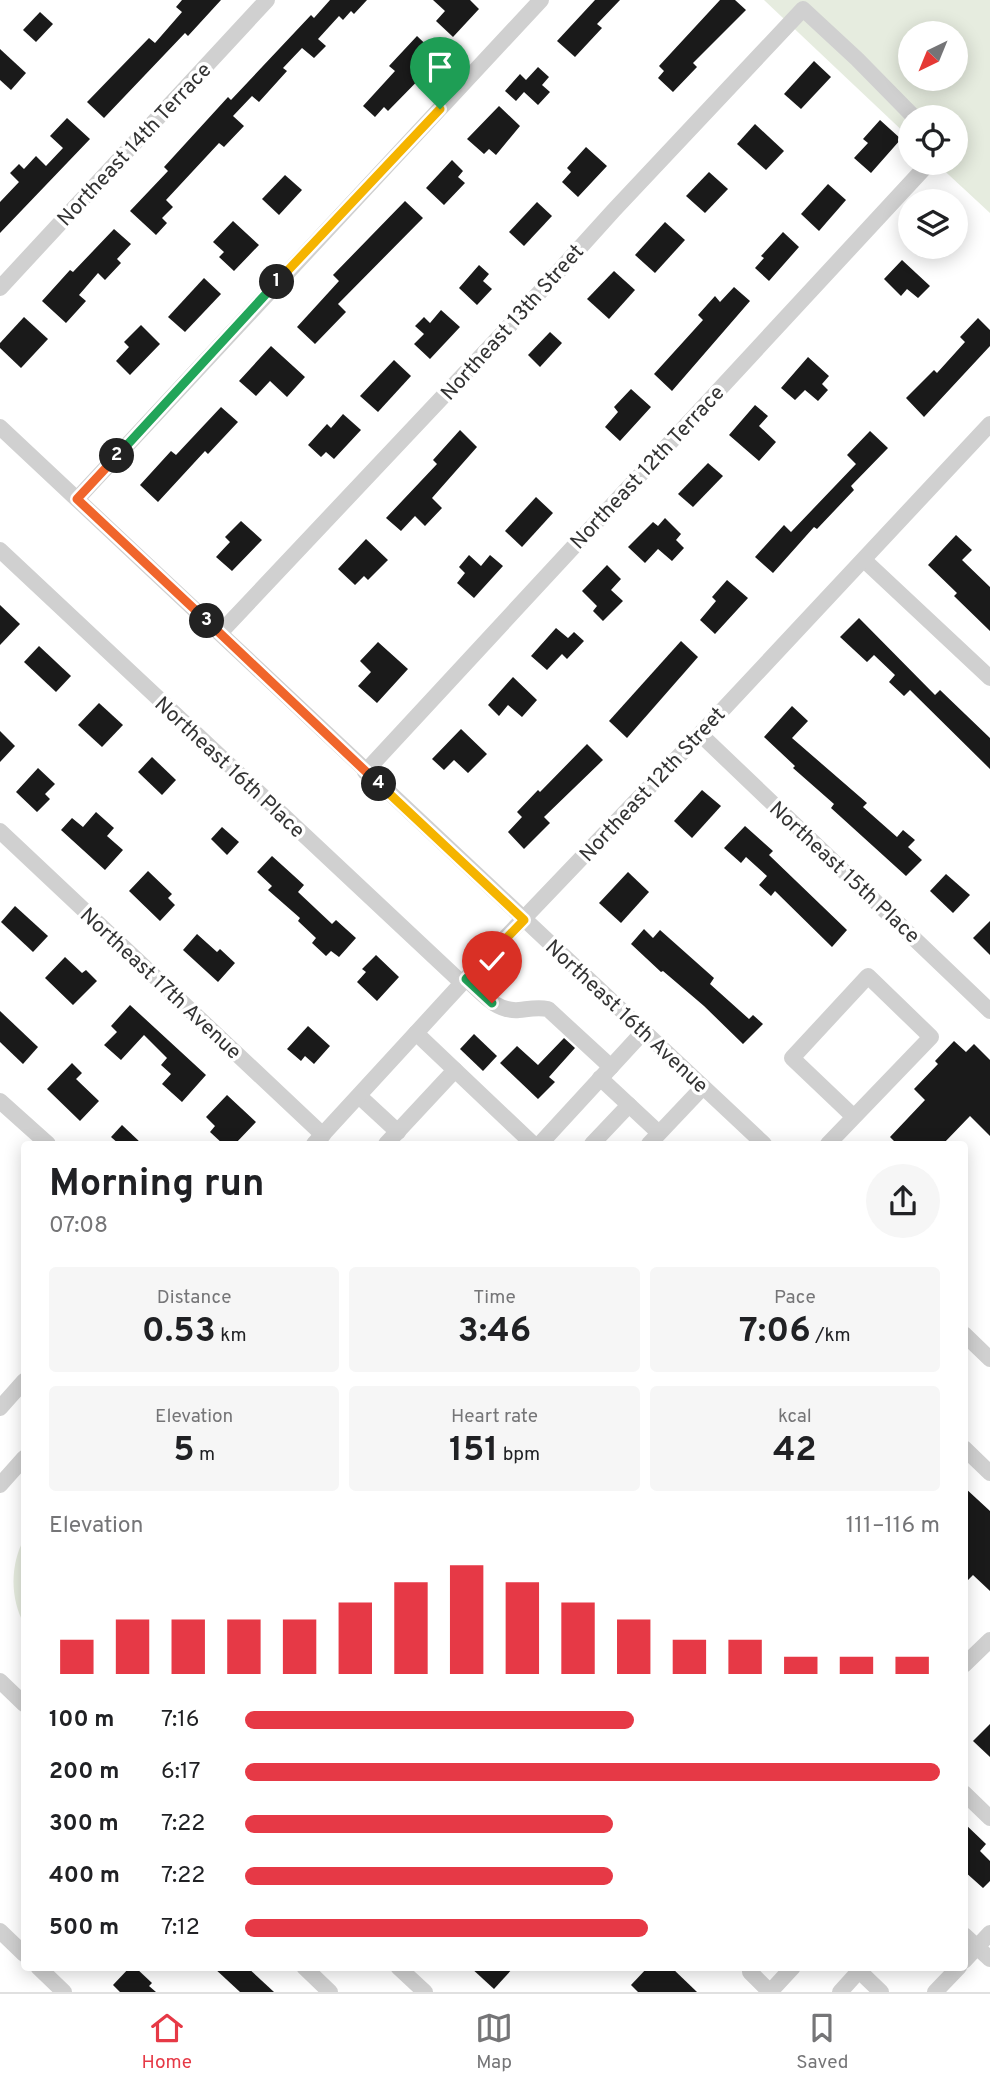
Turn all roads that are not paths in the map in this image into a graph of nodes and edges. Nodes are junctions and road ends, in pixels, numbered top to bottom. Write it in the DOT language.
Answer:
graph roads {
  1 [pos="267,0"];
  2 [pos="541,0"];
  3 [pos="902,105"];
  4 [pos="918,175"];
  5 [pos="0,288"];
  6 [pos="990,424"];
  7 [pos="0,427"];
  8 [pos="77,499"];
  9 [pos="0,550"];
  10 [pos="864,560"];
  11 [pos="220,633"];
  12 [pos="990,678"];
  13 [pos="700,734"];
  14 [pos="365,772"];
  15 [pos="0,831"];
  16 [pos="524,920"];
  17 [pos="464,981"];
  18 [pos="990,1011"];
  19 [pos="644,1031"];
  20 [pos="416,1033"];
  21 [pos="455,1070"];
  22 [pos="606,1072"];
  23 [pos="703,1087"];
  24 [pos="359,1096"];
  25 [pos="0,1101"];
  26 [pos="629,1105"];
  27 [pos="854,1117"];
  28 [pos="318,1140"];
  29 [pos="393,1140"];
  30 [pos="657,1140"];
  31 [pos="45,1141"];
  32 [pos="530,1141"];
  33 [pos="543,1141"];
  34 [pos="595,1141"];
  35 [pos="761,1141"];
  36 [pos="831,1141"];
  37 [pos="968,1338"];
  38 [pos="990,1359"];
  39 [pos="21,1384"];
  40 [pos="0,1408"];
  41 [pos="968,1452"];
  42 [pos="21,1461"];
  43 [pos="990,1472"];
  44 [pos="0,1485"];
  45 [pos="990,1640"];
  46 [pos="968,1661"];
  47 [pos="0,1681"];
  48 [pos="21,1701"];
  49 [pos="968,1797"];
  50 [pos="990,1818"];
  51 [pos="0,1931"];
  52 [pos="990,1933"];
  53 [pos="968,1939"];
  54 [pos="977,1948"];
  55 [pos="21,1951"];
  56 [pos="968,1957"];
  57 [pos="990,1959"];
  58 [pos="42,1971"];
  59 [pos="308,1971"];
  60 [pos="402,1971"];
  61 [pos="750,1971"];
  62 [pos="789,1971"];
  63 [pos="856,1971"];
  64 [pos="859,1971"];
  65 [pos="955,1971"];
  66 [pos="64,1992"];
  67 [pos="330,1992"];
  68 [pos="425,1992"];
  69 [pos="770,1992"];
  70 [pos="840,1992"];
  71 [pos="881,1992"];
  72 [pos="935,1992"];
  1 -- 5 [label="street, Northeast 14th Terrace"];
  2 -- 8 [label="street"];
  3 -- 11 [label="street, Northeast 13th Street"];
  4 -- 14 [label="street, Northeast 12th Terrace"];
  6 -- 10 [label="street, Northeast 12th Street"];
  7 -- 8 [label="street, Northeast 16th Avenue"];
  8 -- 11 [label="street, Northeast 16th Avenue"];
  9 -- 17 [label="street, Northeast 16th Place"];
  10 -- 12 [label="street"];
  10 -- 13 [label="street, Northeast 12th Street"];
  11 -- 14 [label="street, Northeast 16th Avenue"];
  13 -- 16 [label="street, Northeast 12th Street"];
  13 -- 18 [label="street, Northeast 15th Place"];
  14 -- 16 [label="street, Northeast 16th Avenue"];
  15 -- 28 [label="street, Northeast 17th Avenue"];
  16 -- 17 [label="street, Northeast 12th Street"];
  16 -- 19 [label="street, Northeast 16th Avenue"];
  17 -- 20 [label="street, Northeast 12th Street"];
  17 -- 22 [label="street, Northeast 16th Place"];
  19 -- 22 [label="street"];
  19 -- 23 [label="street, Northeast 16th Avenue"];
  20 -- 21 [label="street"];
  20 -- 24 [label="street, Northeast 12th Street"];
  21 -- 29 [label="street"];
  21 -- 32 [label="street"];
  22 -- 26 [label="street, Northeast 16th Place"];
  22 -- 33 [label="street"];
  23 -- 30 [label="street"];
  23 -- 35 [label="street, Northeast 16th Avenue"];
  24 -- 28 [label="street, Northeast 12th Street"];
  24 -- 29 [label="street"];
  25 -- 31 [label="street"];
  26 -- 30 [label="street, Northeast 16th Place"];
  26 -- 34 [label="street"];
  27 -- 27 [label="street"];
  27 -- 36 [label="street"];
  37 -- 38 [label="street"];
  39 -- 40 [label="street"];
  41 -- 43 [label="street"];
  42 -- 44 [label="street"];
  45 -- 46 [label="street"];
  47 -- 48 [label="street"];
  49 -- 50 [label="street"];
  51 -- 55 [label="street"];
  52 -- 54 [label="street"];
  53 -- 54 [label="street"];
  54 -- 56 [label="street"];
  54 -- 57 [label="street"];
  58 -- 66 [label="street"];
  59 -- 67 [label="street"];
  60 -- 68 [label="street"];
  61 -- 69 [label="street"];
  62 -- 69 [label="street"];
  63 -- 70 [label="street"];
  64 -- 71 [label="street"];
  65 -- 72 [label="street"];
}
